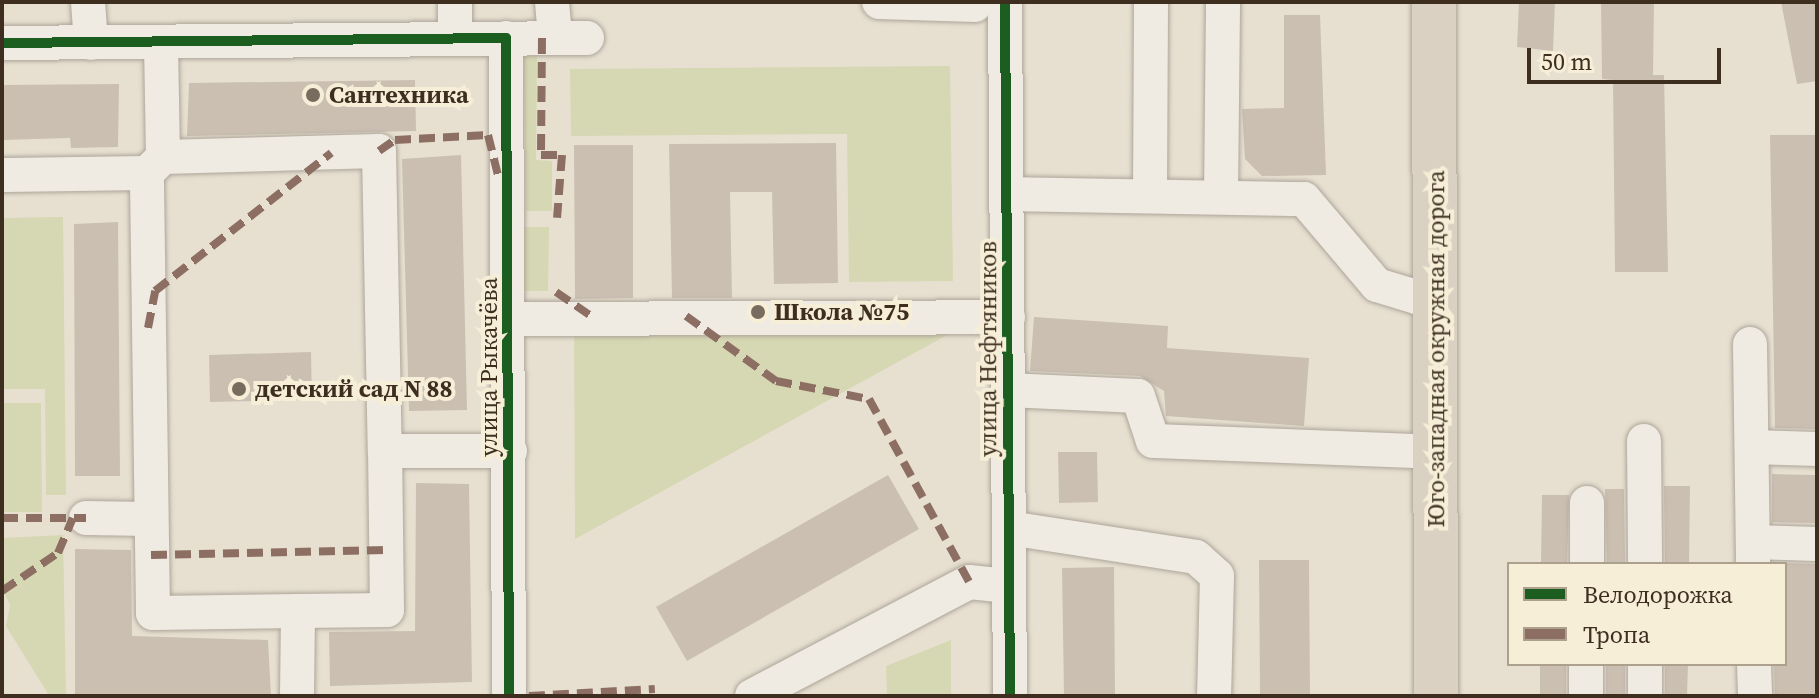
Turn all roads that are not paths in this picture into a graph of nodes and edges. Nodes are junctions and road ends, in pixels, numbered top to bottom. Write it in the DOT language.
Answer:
graph roads {
  1 [pos="88,2"];
  2 [pos="455,2"];
  3 [pos="552,2"];
  4 [pos="879,2"];
  5 [pos="1151,2"];
  6 [pos="1223,2"];
  7 [pos="1434,2"];
  8 [pos="990,4"];
  9 [pos="506,38"];
  10 [pos="455,39"];
  11 [pos="161,42"];
  12 [pos="2,43"];
  13 [pos="91,43"];
  14 [pos="155,165"];
  15 [pos="2,175"];
  16 [pos="1007,194"];
  17 [pos="1150,196"];
  18 [pos="1221,197"];
  19 [pos="1436,303"];
  20 [pos="1008,317"];
  21 [pos="509,319"];
  22 [pos="1750,344"];
  23 [pos="1008,390"];
  24 [pos="1644,441"];
  25 [pos="1752,447"];
  26 [pos="1817,449"];
  27 [pos="385,451"];
  28 [pos="510,451"];
  29 [pos="1436,452"];
  30 [pos="1587,503"];
  31 [pos="86,518"];
  32 [pos="150,519"];
  33 [pos="1009,528"];
  34 [pos="1817,544"];
  35 [pos="1753,553"];
  36 [pos="1587,562"];
  37 [pos="1645,562"];
  38 [pos="1009,586"];
  39 [pos="298,611"];
  40 [pos="1586,666"];
  41 [pos="1645,666"];
  42 [pos="1754,666"];
  43 [pos="297,696"];
  44 [pos="509,696"];
  45 [pos="752,696"];
  46 [pos="1010,696"];
  47 [pos="1214,696"];
  48 [pos="1436,696"];
  49 [pos="1586,696"];
  50 [pos="1645,696"];
  51 [pos="1755,696"];
  1 -- 13 [label="street"];
  2 -- 10 [label="street"];
  3 -- 9 [label="street"];
  4 -- 8 [label="street"];
  5 -- 17 [label="street"];
  6 -- 18 [label="street"];
  7 -- 19 [label="highway, Юго-западная окружная дорога"];
  8 -- 16 [label="street, улица Нефтяников"];
  9 -- 10 [label="street"];
  9 -- 21 [label="street, улица Рыкачёва"];
  10 -- 11 [label="street"];
  11 -- 13 [label="street"];
  11 -- 14 [label="street"];
  12 -- 13 [label="street"];
  14 -- 15 [label="street"];
  14 -- 27 [label="street"];
  14 -- 32 [label="street"];
  16 -- 17 [label="street"];
  16 -- 20 [label="street, улица Нефтяников"];
  17 -- 18 [label="street"];
  18 -- 19 [label="street"];
  19 -- 29 [label="highway, Юго-западная окружная дорога"];
  20 -- 21 [label="street"];
  20 -- 23 [label="street, улица Нефтяников"];
  21 -- 28 [label="street, улица Рыкачёва"];
  22 -- 25 [label="street"];
  23 -- 29 [label="street"];
  23 -- 33 [label="street, улица Нефтяников"];
  24 -- 37 [label="street"];
  25 -- 26 [label="street"];
  25 -- 35 [label="street"];
  27 -- 28 [label="street"];
  27 -- 39 [label="street"];
  28 -- 44 [label="street, улица Рыкачёва"];
  29 -- 48 [label="highway, Юго-западная окружная дорога"];
  30 -- 36 [label="street"];
  31 -- 32 [label="street"];
  32 -- 39 [label="street"];
  33 -- 38 [label="street, улица Нефтяников"];
  33 -- 47 [label="street"];
  34 -- 35 [label="street"];
  38 -- 45 [label="street"];
  38 -- 46 [label="street, улица Нефтяников"];
  39 -- 43 [label="street"];
  40 -- 49 [label="street"];
  41 -- 50 [label="street"];
  42 -- 51 [label="street"];
}
